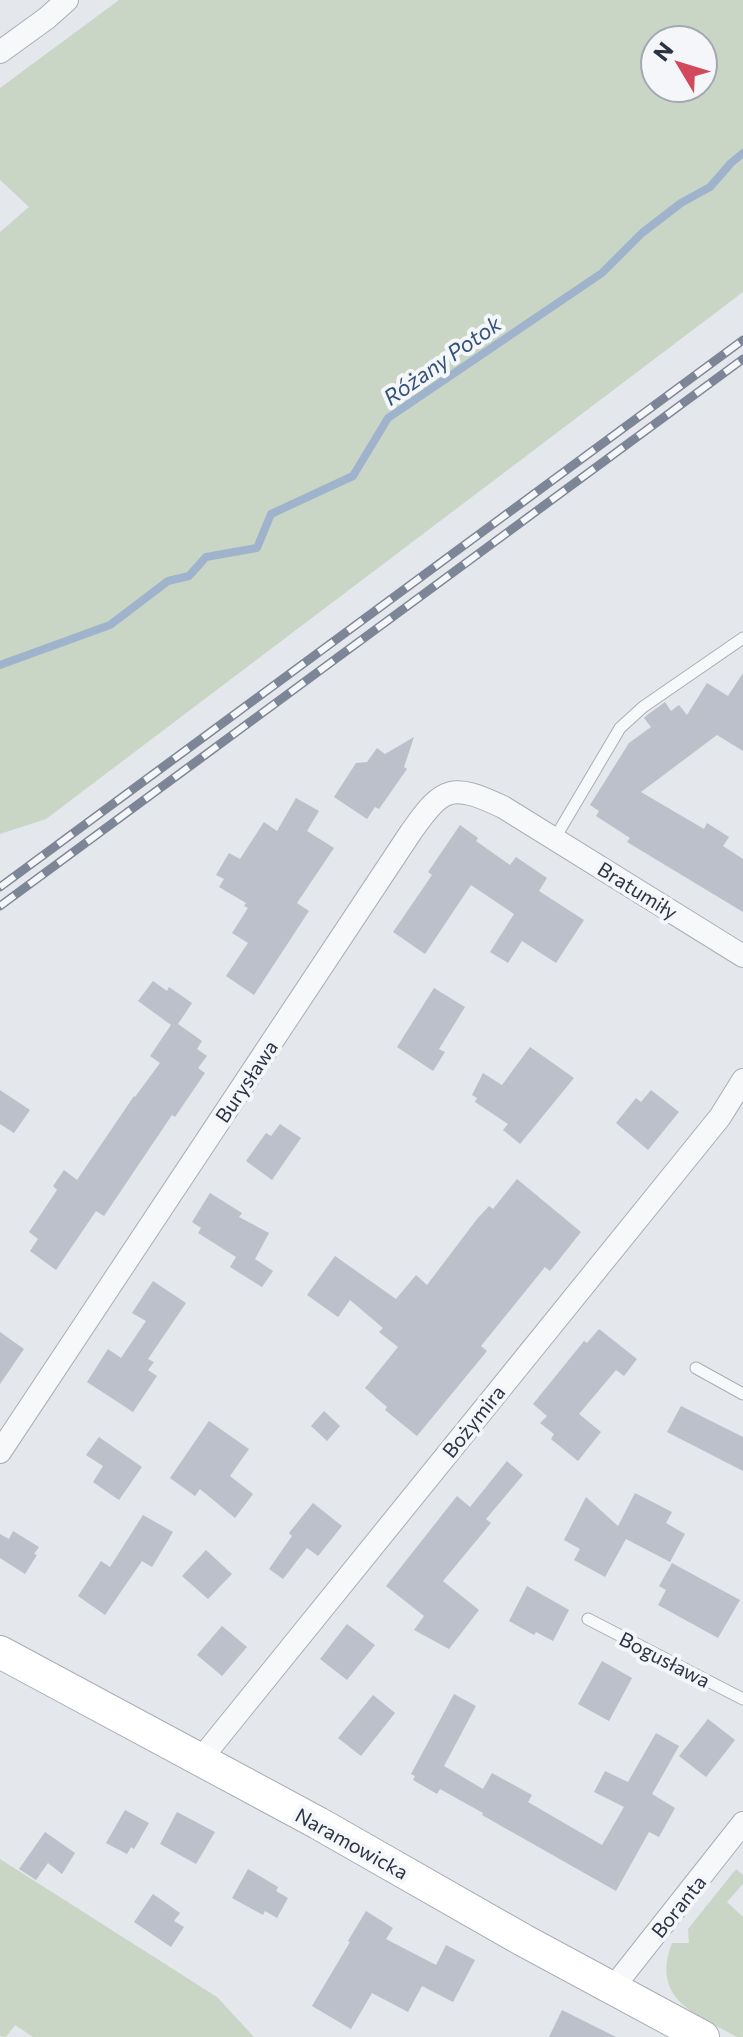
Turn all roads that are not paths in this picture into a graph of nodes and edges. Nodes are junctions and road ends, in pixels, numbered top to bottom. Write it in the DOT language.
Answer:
graph roads {
  1 [pos="67,0"];
  2 [pos="52,9"];
  3 [pos="0,52"];
  4 [pos="743,638"];
  5 [pos="532,823"];
  6 [pos="555,838"];
  7 [pos="743,956"];
  8 [pos="743,1080"];
  9 [pos="696,1368"];
  10 [pos="743,1394"];
  11 [pos="0,1452"];
  12 [pos="588,1619"];
  13 [pos="0,1652"];
  14 [pos="743,1699"];
  15 [pos="200,1760"];
  16 [pos="743,1823"];
  17 [pos="612,1989"];
  18 [pos="703,2037"];
  1 -- 2 [label="street"];
  2 -- 3 [label="street"];
  4 -- 6 [label="lane"];
  5 -- 6 [label="street, Bratumiły"];
  5 -- 11 [label="street, Burysława"];
  6 -- 7 [label="street, Bratumiły"];
  8 -- 15 [label="street, Bożymira"];
  9 -- 10 [label="lane"];
  12 -- 14 [label="lane, Bogusława"];
  13 -- 15 [label="street, Naramowicka"];
  15 -- 17 [label="street, Naramowicka"];
  16 -- 17 [label="street, Boranta"];
  17 -- 18 [label="street, Naramowicka"];
}
